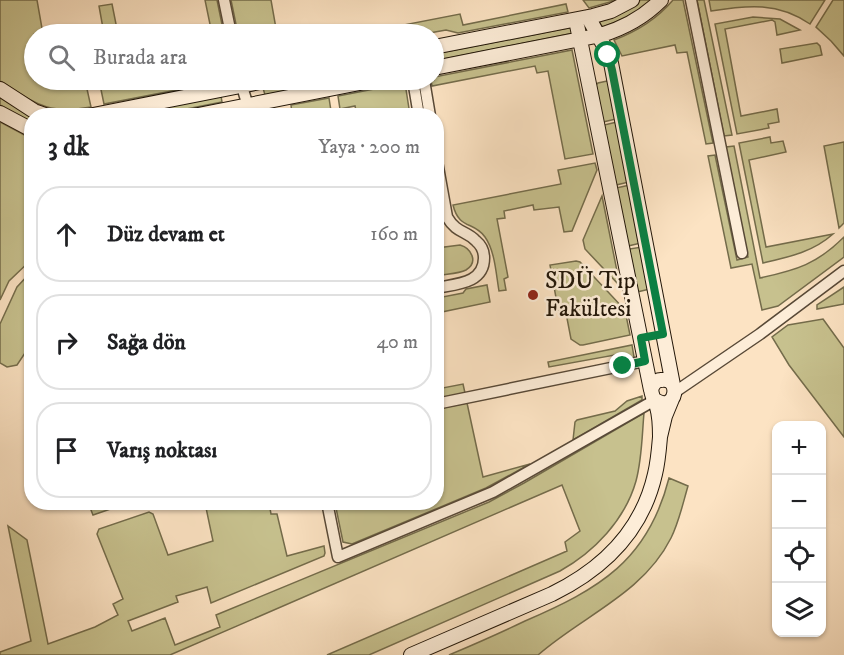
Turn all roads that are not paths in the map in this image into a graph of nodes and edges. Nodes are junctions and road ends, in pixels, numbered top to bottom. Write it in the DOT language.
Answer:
graph roads {
  1 [pos="224,0"];
  2 [pos="632,0"];
  3 [pos="661,0"];
  4 [pos="691,0"];
  5 [pos="582,19"];
  6 [pos="229,24"];
  7 [pos="599,36"];
  8 [pos="580,39"];
  9 [pos="444,45"];
  10 [pos="444,66"];
  11 [pos="612,70"];
  12 [pos="587,75"];
  13 [pos="0,89"];
  14 [pos="205,90"];
  15 [pos="244,90"];
  16 [pos="333,90"];
  17 [pos="414,90"];
  18 [pos="426,90"];
  19 [pos="30,108"];
  20 [pos="124,108"];
  21 [pos="249,108"];
  22 [pos="258,108"];
  23 [pos="417,108"];
  24 [pos="429,108"];
  25 [pos="0,113"];
  26 [pos="24,126"];
  27 [pos="444,202"];
  28 [pos="444,221"];
  29 [pos="444,221"];
  30 [pos="742,253"];
  31 [pos="844,272"];
  32 [pos="444,286"];
  33 [pos="663,334"];
  34 [pos="641,338"];
  35 [pos="645,361"];
  36 [pos="673,392"];
  37 [pos="653,395"];
  38 [pos="444,402"];
  39 [pos="660,436"];
  40 [pos="329,510"];
  41 [pos="411,655"];
  1 -- 6 [label="street"];
  2 -- 5 [label="street"];
  3 -- 7 [label="street"];
  4 -- 30 [label="street"];
  5 -- 7 [label="street"];
  5 -- 8 [label="street"];
  5 -- 9 [label="street"];
  7 -- 8 [label="street"];
  7 -- 11 [label="street"];
  8 -- 10 [label="street"];
  8 -- 12 [label="street"];
  11 -- 12 [label="street"];
  11 -- 33 [label="street"];
  12 -- 34 [label="street"];
  13 -- 19 [label="street"];
  14 -- 20 [label="street"];
  15 -- 21 [label="street"];
  16 -- 22 [label="street"];
  17 -- 23 [label="street"];
  18 -- 24 [label="street"];
  25 -- 26 [label="street"];
  27 -- 28 [label="street"];
  29 -- 32 [label="street"];
  31 -- 36 [label="street"];
  33 -- 34 [label="street"];
  33 -- 36 [label="street"];
  34 -- 35 [label="street"];
  35 -- 37 [label="street"];
  35 -- 38 [label="street"];
  36 -- 37 [label="street"];
  36 -- 37 [label="street"];
  36 -- 39 [label="street"];
  37 -- 39 [label="street"];
  37 -- 40 [label="street"];
  39 -- 41 [label="street"];
}
